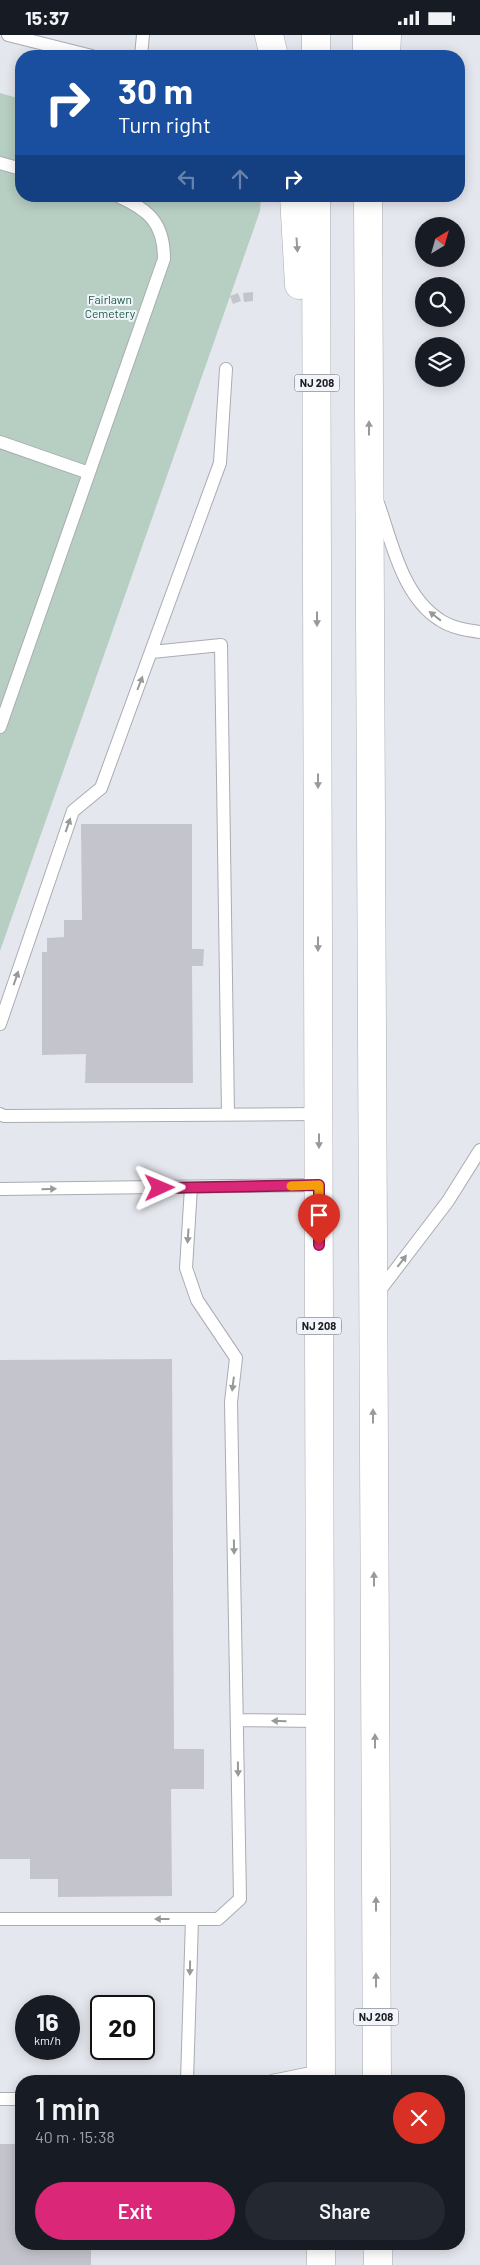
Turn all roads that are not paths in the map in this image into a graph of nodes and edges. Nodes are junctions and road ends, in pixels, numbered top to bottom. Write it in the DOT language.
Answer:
graph roads {
  1 [pos="8,35"];
  2 [pos="143,35"];
  3 [pos="269,35"];
  4 [pos="316,35"];
  5 [pos="367,35"];
  6 [pos="387,35"];
  7 [pos="53,41"];
  8 [pos="76,50"];
  9 [pos="142,50"];
  10 [pos="273,50"];
  11 [pos="316,50"];
  12 [pos="367,50"];
  13 [pos="386,50"];
  14 [pos="0,163"];
  15 [pos="15,167"];
  16 [pos="132,202"];
  17 [pos="294,202"];
  18 [pos="316,202"];
  19 [pos="368,202"];
  20 [pos="376,202"];
  21 [pos="369,306"];
  22 [pos="226,369"];
  23 [pos="0,442"];
  24 [pos="89,473"];
  25 [pos="369,477"];
  26 [pos="317,570"];
  27 [pos="480,632"];
  28 [pos="152,652"];
  29 [pos="0,727"];
  30 [pos="0,1025"];
  31 [pos="228,1114"];
  32 [pos="319,1114"];
  33 [pos="2,1115"];
  34 [pos="480,1149"];
  35 [pos="319,1185"];
  36 [pos="191,1187"];
  37 [pos="0,1189"];
  38 [pos="372,1299"];
  39 [pos="238,1721"];
  40 [pos="320,1721"];
  41 [pos="0,1919"];
  42 [pos="192,1919"];
  43 [pos="187,2075"];
  44 [pos="321,2075"];
  45 [pos="377,2075"];
  46 [pos="0,2099"];
  47 [pos="15,2099"];
  48 [pos="319,2250"];
  49 [pos="320,2250"];
  50 [pos="378,2250"];
  51 [pos="317,2265"];
  52 [pos="321,2265"];
  53 [pos="378,2265"];
  1 -- 7 [label="lane"];
  2 -- 9 [label="lane"];
  3 -- 10 [label="highway"];
  4 -- 11 [label="highway"];
  5 -- 12 [label="highway"];
  6 -- 13 [label="highway"];
  7 -- 8 [label="lane"];
  14 -- 15 [label="lane"];
  16 -- 24 [label="lane"];
  17 -- 26 [label="highway, one-way"];
  18 -- 26 [label="highway, NJ 208"];
  19 -- 21 [label="highway, NJ 208"];
  20 -- 21 [label="highway"];
  25 -- 21 [label="highway, NJ 208, one-way"];
  22 -- 28 [label="lane"];
  23 -- 24 [label="lane"];
  24 -- 29 [label="lane"];
  27 -- 25 [label="lane, one-way"];
  25 -- 38 [label="highway, NJ 208"];
  26 -- 32 [label="highway, NJ 208, one-way"];
  30 -- 28 [label="lane, one-way"];
  28 -- 31 [label="lane"];
  31 -- 32 [label="lane"];
  31 -- 33 [label="lane"];
  32 -- 35 [label="highway, NJ 208, one-way"];
  38 -- 34 [label="lane, one-way"];
  35 -- 36 [label="lane"];
  35 -- 40 [label="highway, NJ 208"];
  37 -- 36 [label="lane, one-way"];
  36 -- 39 [label="lane, one-way"];
  45 -- 38 [label="highway, NJ 208, one-way"];
  40 -- 39 [label="lane, one-way"];
  39 -- 42 [label="lane, one-way"];
  40 -- 44 [label="highway, NJ 208"];
  42 -- 41 [label="lane, one-way"];
  42 -- 43 [label="lane, one-way"];
  46 -- 47 [label="lane"];
  48 -- 51 [label="lane"];
  49 -- 52 [label="highway"];
  50 -- 53 [label="highway"];
}
